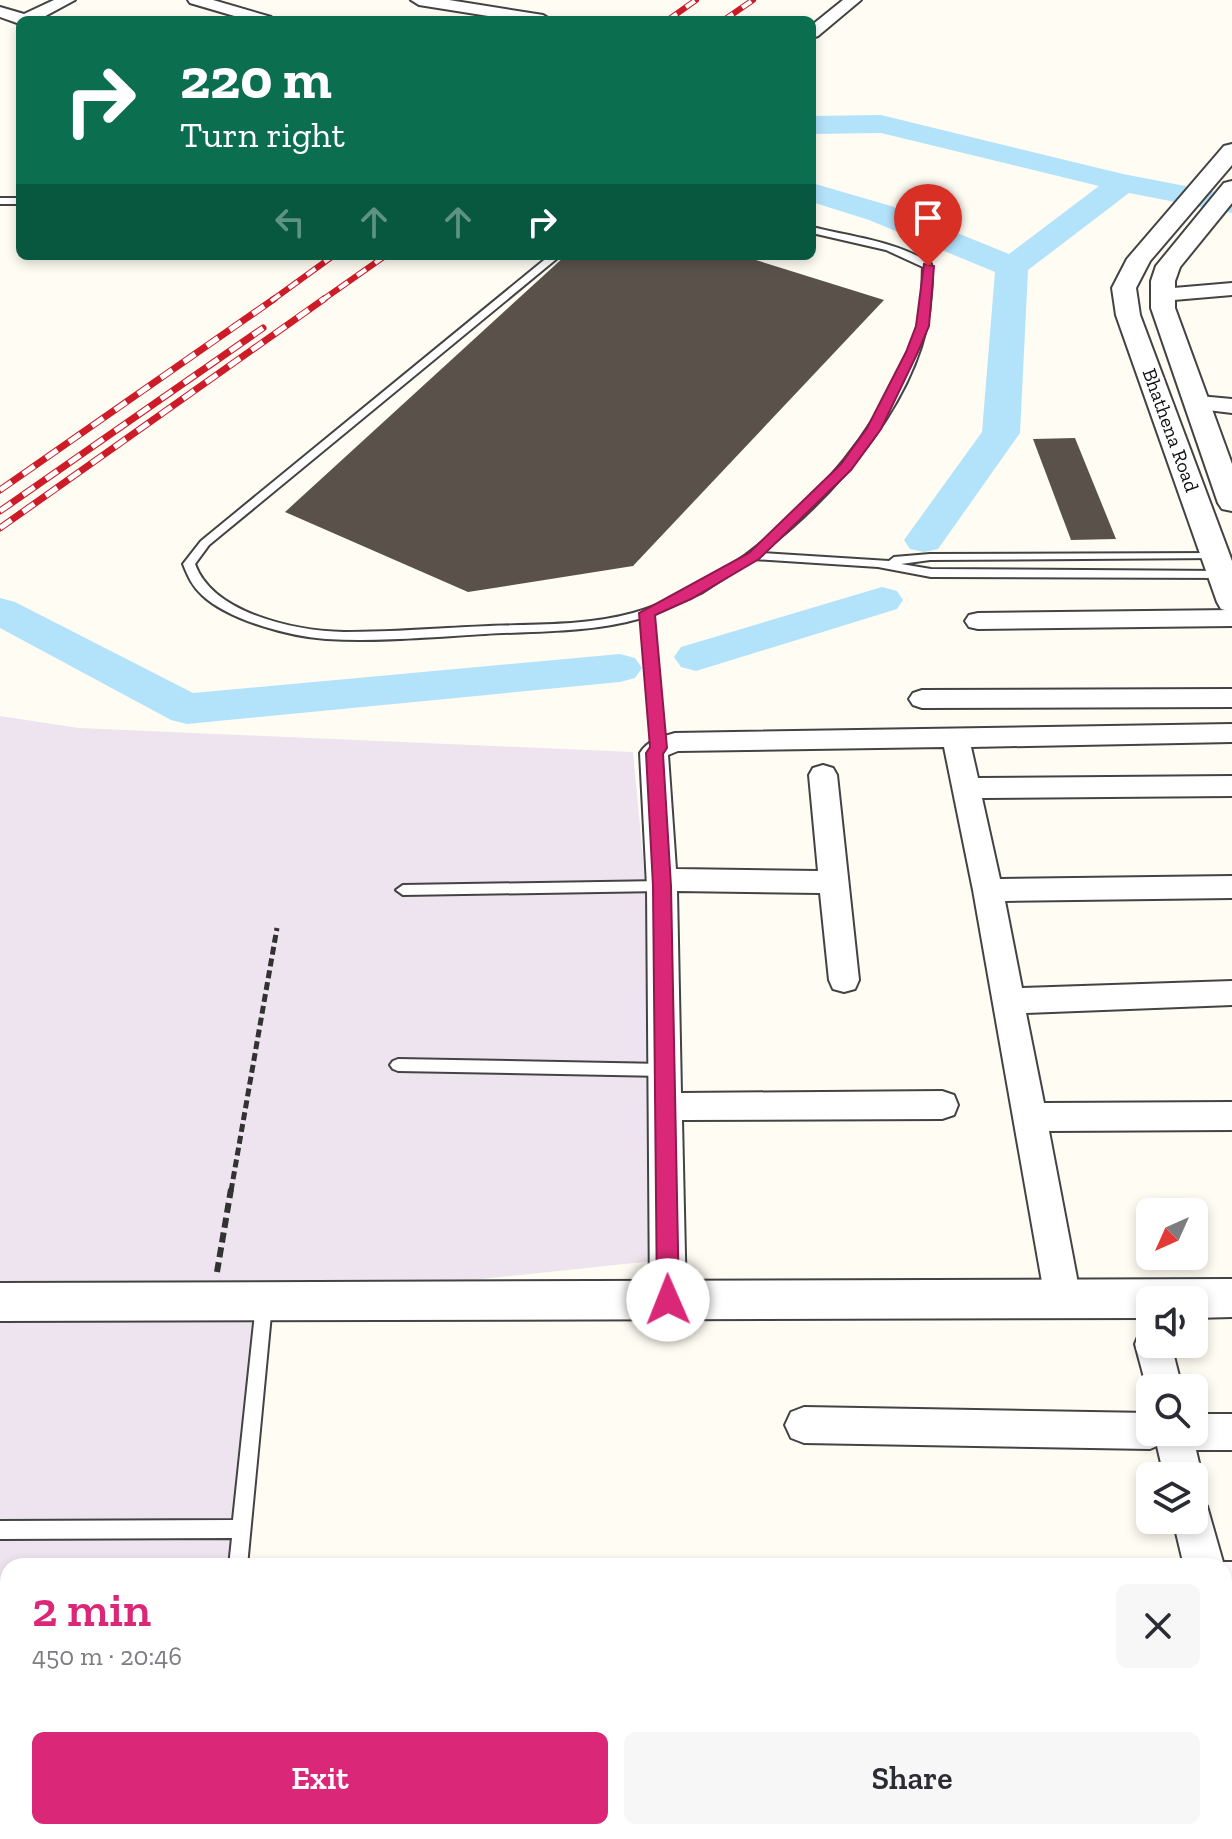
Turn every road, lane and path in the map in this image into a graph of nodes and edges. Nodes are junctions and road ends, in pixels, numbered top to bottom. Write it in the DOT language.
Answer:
graph roads {
  1 [pos="67,0"];
  2 [pos="196,0"];
  3 [pos="419,0"];
  4 [pos="853,0"];
  5 [pos="33,16"];
  6 [pos="251,16"];
  7 [pos="518,16"];
  8 [pos="816,30"];
  9 [pos="1232,151"];
  10 [pos="1232,188"];
  11 [pos="816,231"];
  12 [pos="550,260"];
  13 [pos="1232,289"];
  14 [pos="1162,295"];
  15 [pos="1199,403"];
  16 [pos="1232,406"];
  17 [pos="1230,493"];
  18 [pos="754,556"];
  19 [pos="878,563"];
  20 [pos="1219,565"];
  21 [pos="1232,602"];
  22 [pos="647,613"];
  23 [pos="1232,618"];
  24 [pos="978,621"];
  25 [pos="1232,698"];
  26 [pos="922,699"];
  27 [pos="1232,733"];
  28 [pos="955,736"];
  29 [pos="659,748"];
  30 [pos="823,775"];
  31 [pos="1232,786"];
  32 [pos="966,788"];
  33 [pos="833,882"];
  34 [pos="662,883"];
  35 [pos="1232,887"];
  36 [pos="403,890"];
  37 [pos="988,890"];
  38 [pos="277,928"];
  39 [pos="844,980"];
  40 [pos="1232,993"];
  41 [pos="1009,1001"];
  42 [pos="398,1065"];
  43 [pos="664,1070"];
  44 [pos="942,1105"];
  45 [pos="665,1107"];
  46 [pos="1232,1116"];
  47 [pos="1030,1117"];
  48 [pos="1232,1298"];
  49 [pos="1063,1299"];
  50 [pos="668,1300"];
  51 [pos="212,1301"];
  52 [pos="265,1301"];
  53 [pos="0,1302"];
  54 [pos="1208,1302"];
  55 [pos="1136,1312"];
  56 [pos="804,1425"];
  57 [pos="1136,1431"];
  58 [pos="1208,1432"];
  59 [pos="1232,1432"];
  60 [pos="242,1529"];
  61 [pos="0,1530"];
  62 [pos="1196,1534"];
  63 [pos="239,1558"];
  64 [pos="1202,1558"];
  1 -- 5 [label="street"];
  2 -- 6 [label="street"];
  3 -- 7 [label="street"];
  4 -- 8 [label="street"];
  9 -- 20 [label="street, Bhathena Road"];
  10 -- 14 [label="street, Bhathena Road"];
  11 -- 18 [label="lane"];
  12 -- 22 [label="lane"];
  13 -- 14 [label="street"];
  14 -- 15 [label="street, Bhathena Road"];
  15 -- 16 [label="street"];
  15 -- 17 [label="street, Bhathena Road"];
  18 -- 19 [label="lane"];
  18 -- 22 [label="lane"];
  19 -- 20 [label="lane"];
  19 -- 20 [label="lane"];
  20 -- 21 [label="street, Bhathena Road"];
  22 -- 29 [label="lane"];
  23 -- 24 [label="street"];
  25 -- 26 [label="street"];
  27 -- 28 [label="street"];
  28 -- 29 [label="street"];
  28 -- 32 [label="street"];
  29 -- 34 [label="street"];
  30 -- 33 [label="street"];
  31 -- 32 [label="street"];
  32 -- 37 [label="street"];
  33 -- 34 [label="street"];
  33 -- 39 [label="street"];
  34 -- 36 [label="lane"];
  34 -- 43 [label="street"];
  35 -- 37 [label="street"];
  37 -- 41 [label="street"];
  38 -- 51 [label="path"];
  40 -- 41 [label="street"];
  41 -- 47 [label="street"];
  42 -- 43 [label="lane"];
  43 -- 45 [label="street"];
  44 -- 45 [label="street"];
  45 -- 50 [label="street"];
  46 -- 47 [label="street"];
  47 -- 49 [label="street"];
  48 -- 54 [label="street"];
  49 -- 50 [label="street"];
  49 -- 55 [label="street"];
  50 -- 52 [label="street"];
  51 -- 52 [label="street"];
  51 -- 53 [label="street"];
  52 -- 60 [label="lane"];
  56 -- 57 [label="street"];
  58 -- 59 [label="street"];
  60 -- 61 [label="lane"];
  60 -- 63 [label="lane"];
  62 -- 64 [label="street"];
}
